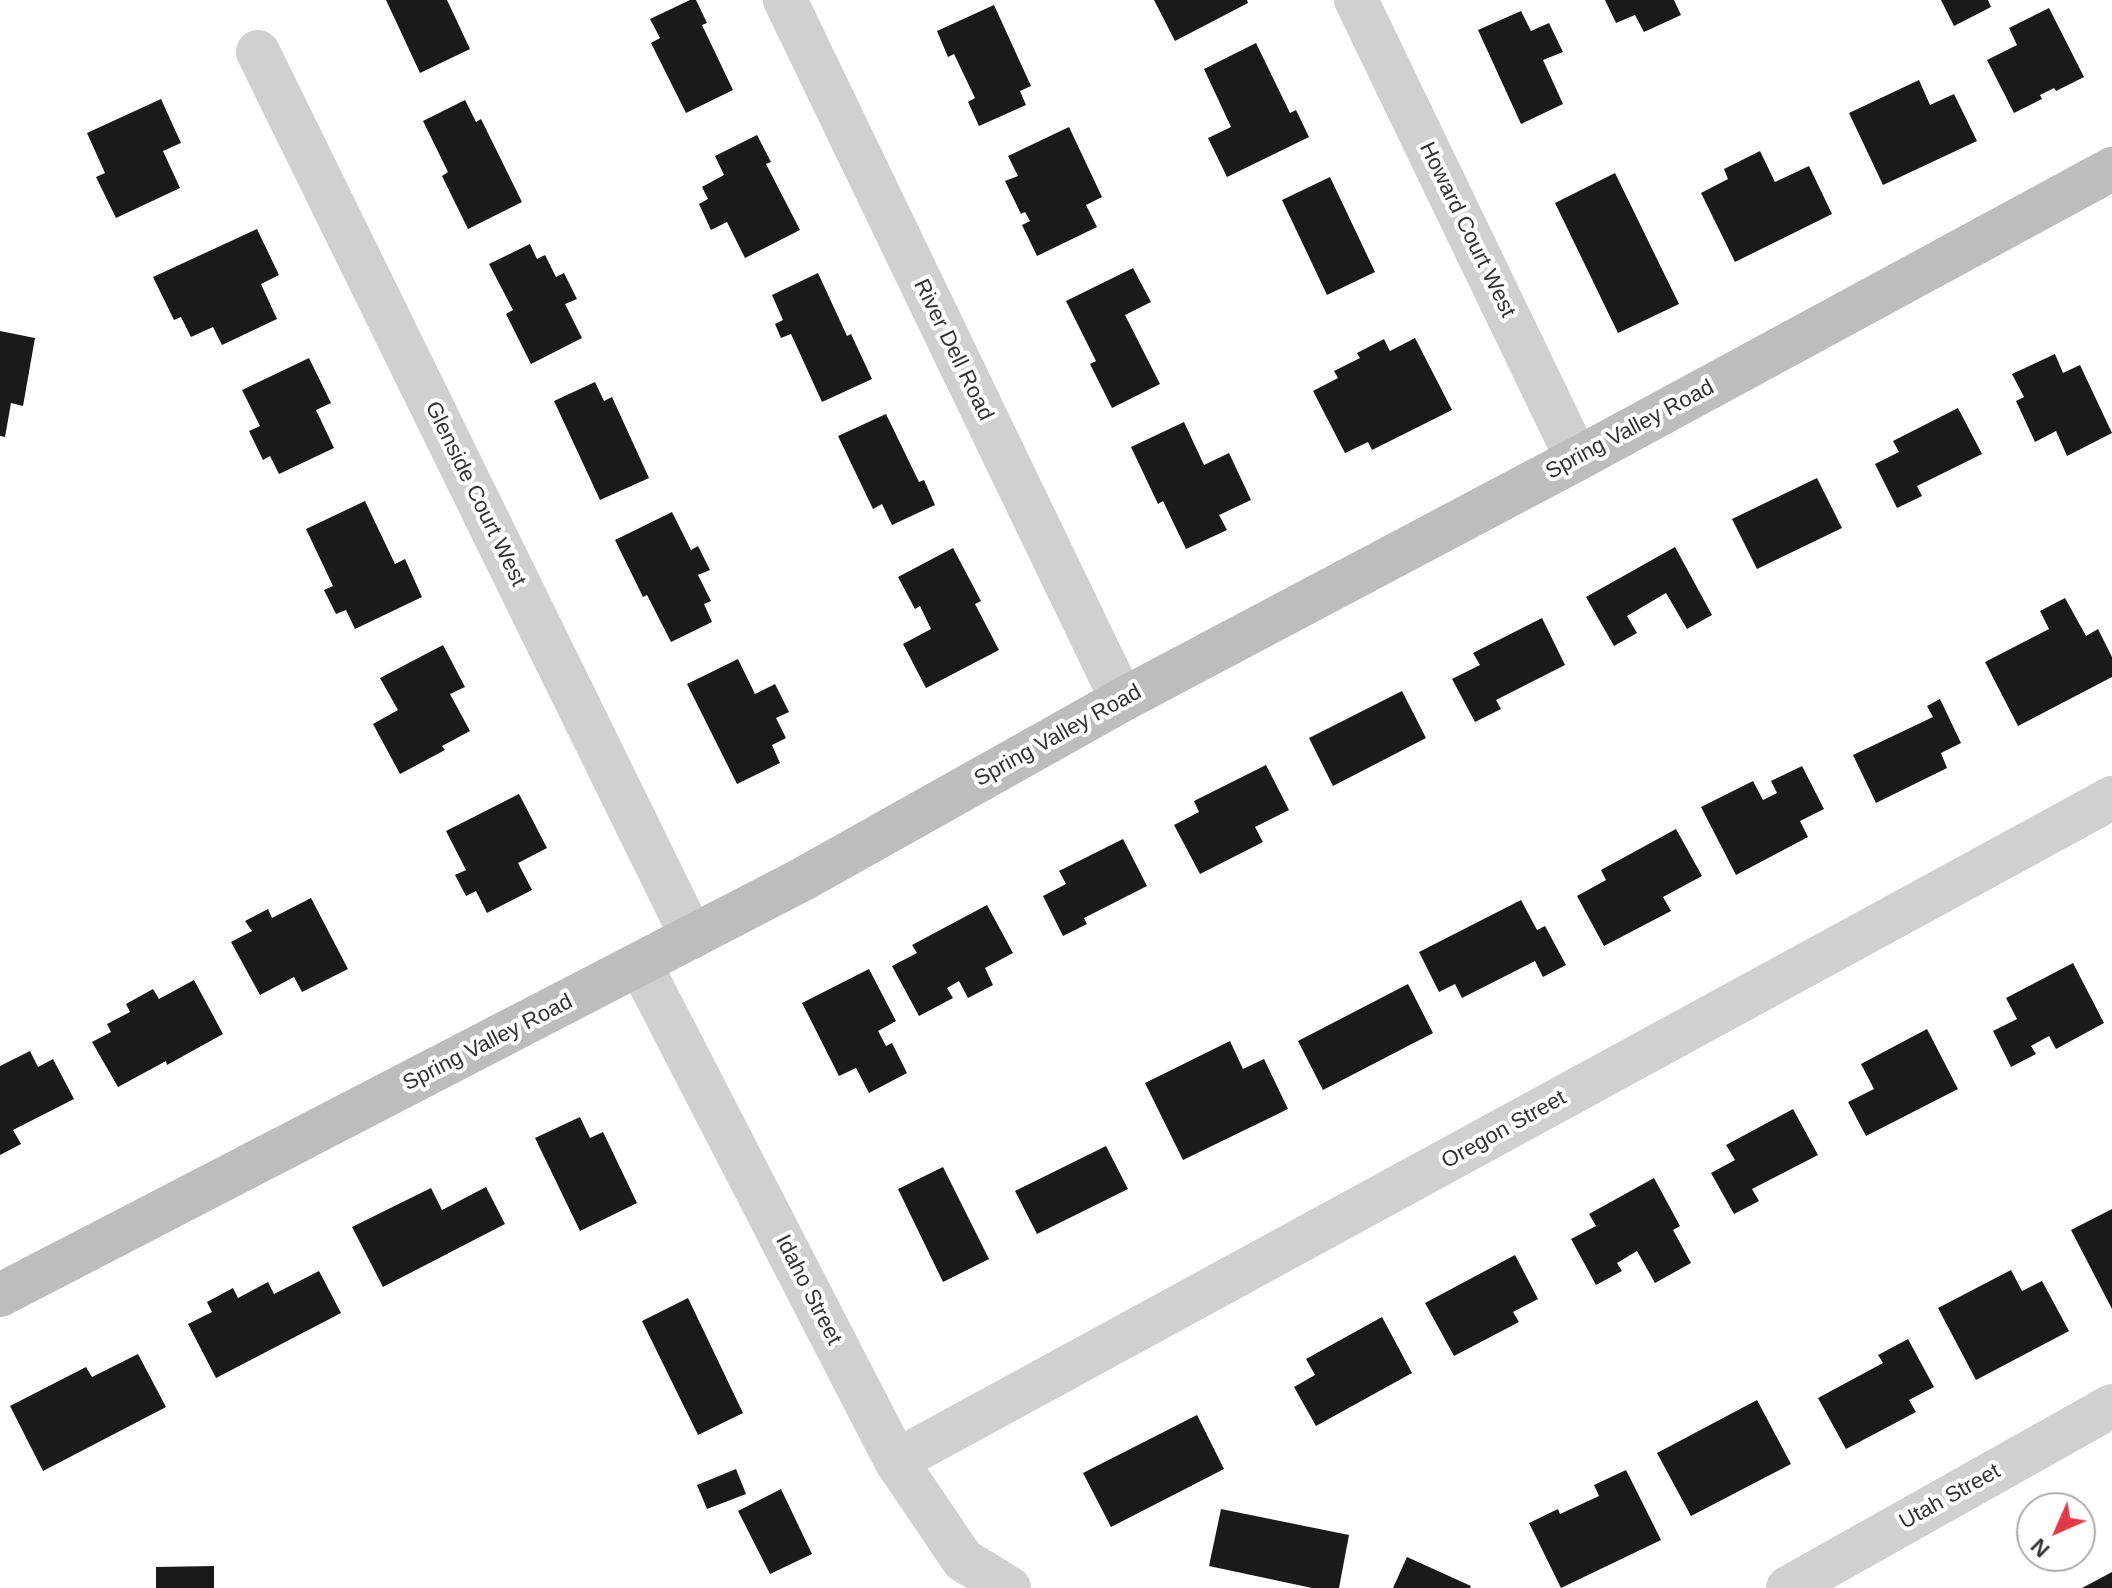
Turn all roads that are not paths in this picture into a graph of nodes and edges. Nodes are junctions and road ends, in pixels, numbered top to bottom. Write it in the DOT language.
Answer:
graph roads {
  1 [pos="785,0"];
  2 [pos="1356,0"];
  3 [pos="258,52"];
  4 [pos="2112,169"];
  5 [pos="1577,459"];
  6 [pos="1122,700"];
  7 [pos="2112,798"];
  8 [pos="692,937"];
  9 [pos="640,964"];
  10 [pos="0,1295"];
  11 [pos="2112,1406"];
  12 [pos="896,1461"];
  13 [pos="1009,1588"];
  14 [pos="1788,1588"];
  1 -- 6 [label="street, River Dell Road"];
  2 -- 5 [label="street, Howard Court West"];
  3 -- 8 [label="street, Glenside Court West"];
  4 -- 5 [label="street, Spring Valley Road"];
  5 -- 6 [label="street, Spring Valley Road"];
  6 -- 8 [label="street, Spring Valley Road"];
  7 -- 12 [label="street, Oregon Street"];
  8 -- 9 [label="street, Spring Valley Road"];
  9 -- 10 [label="street, Spring Valley Road"];
  9 -- 12 [label="street, Idaho Street"];
  11 -- 14 [label="street, Utah Street"];
  12 -- 13 [label="street, Idaho Street"];
}
